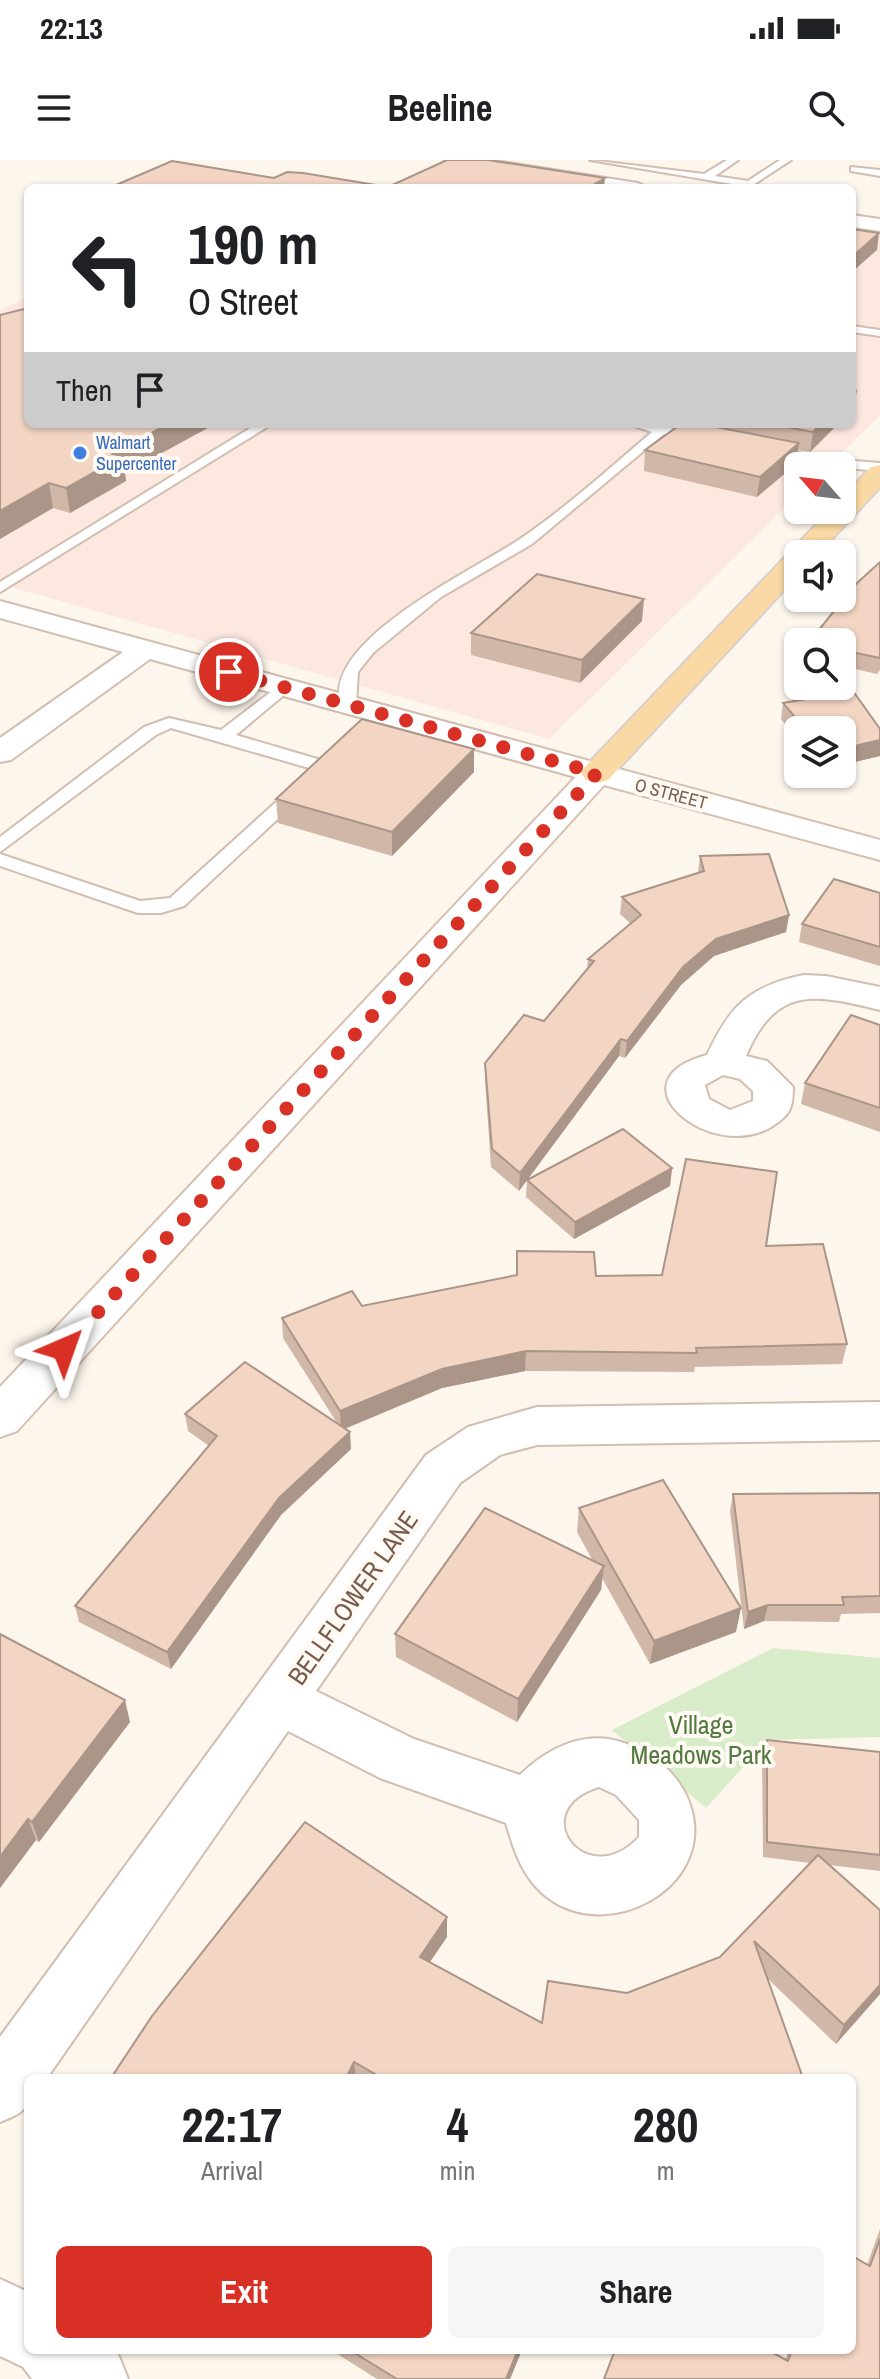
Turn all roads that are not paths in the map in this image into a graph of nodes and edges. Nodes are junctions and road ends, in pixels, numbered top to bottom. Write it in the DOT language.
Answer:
graph roads {
  1 [pos="596,160"];
  2 [pos="673,160"];
  3 [pos="733,160"];
  4 [pos="786,160"];
  5 [pos="625,162"];
  6 [pos="460,164"];
  7 [pos="854,169"];
  8 [pos="657,170"];
  9 [pos="880,173"];
  10 [pos="693,175"];
  11 [pos="706,177"];
  12 [pos="608,184"];
  13 [pos="678,184"];
  14 [pos="856,222"];
  15 [pos="880,225"];
  16 [pos="856,330"];
  17 [pos="880,333"];
  18 [pos="260,428"];
  19 [pos="665,428"];
  20 [pos="669,428"];
  21 [pos="693,436"];
  22 [pos="753,448"];
  23 [pos="880,470"];
  24 [pos="816,540"];
  25 [pos="784,574"];
  26 [pos="0,588"];
  27 [pos="0,609"];
  28 [pos="145,649"];
  29 [pos="284,687"];
  30 [pos="348,705"];
  31 [pos="224,736"];
  32 [pos="0,753"];
  33 [pos="597,773"];
  34 [pos="0,846"];
  35 [pos="880,850"];
  36 [pos="0,860"];
  37 [pos="880,999"];
  38 [pos="723,1063"];
  39 [pos="0,1418"];
  40 [pos="880,1421"];
  41 [pos="281,1700"];
  42 [pos="534,1806"];
  43 [pos="0,2090"];
  44 [pos="0,2314"];
  45 [pos="24,2331"];
  46 [pos="57,2354"];
  47 [pos="93,2379"];
  1 -- 5 [label="lane"];
  2 -- 8 [label="lane"];
  3 -- 11 [label="lane"];
  4 -- 11 [label="lane"];
  5 -- 8 [label="lane"];
  6 -- 12 [label="street"];
  7 -- 9 [label="lane"];
  8 -- 10 [label="lane"];
  10 -- 11 [label="lane"];
  10 -- 13 [label="lane"];
  14 -- 15 [label="street"];
  16 -- 17 [label="lane"];
  18 -- 26 [label="lane"];
  19 -- 30 [label="lane"];
  20 -- 21 [label="lane"];
  22 -- 23 [label="lane"];
  23 -- 24 [label="main road"];
  25 -- 33 [label="main road"];
  27 -- 28 [label="street, O STREET"];
  28 -- 29 [label="street, O STREET"];
  28 -- 32 [label="street"];
  29 -- 30 [label="street, O STREET"];
  29 -- 31 [label="lane"];
  30 -- 33 [label="street, O STREET"];
  31 -- 34 [label="lane"];
  31 -- 36 [label="lane"];
  33 -- 35 [label="street, O STREET"];
  33 -- 39 [label="street"];
  37 -- 38 [label="street"];
  40 -- 41 [label="street, BELLFLOWER LANE"];
  41 -- 42 [label="street"];
  41 -- 43 [label="street, BELLFLOWER LANE"];
  44 -- 45 [label="street"];
  46 -- 47 [label="street"];
}
